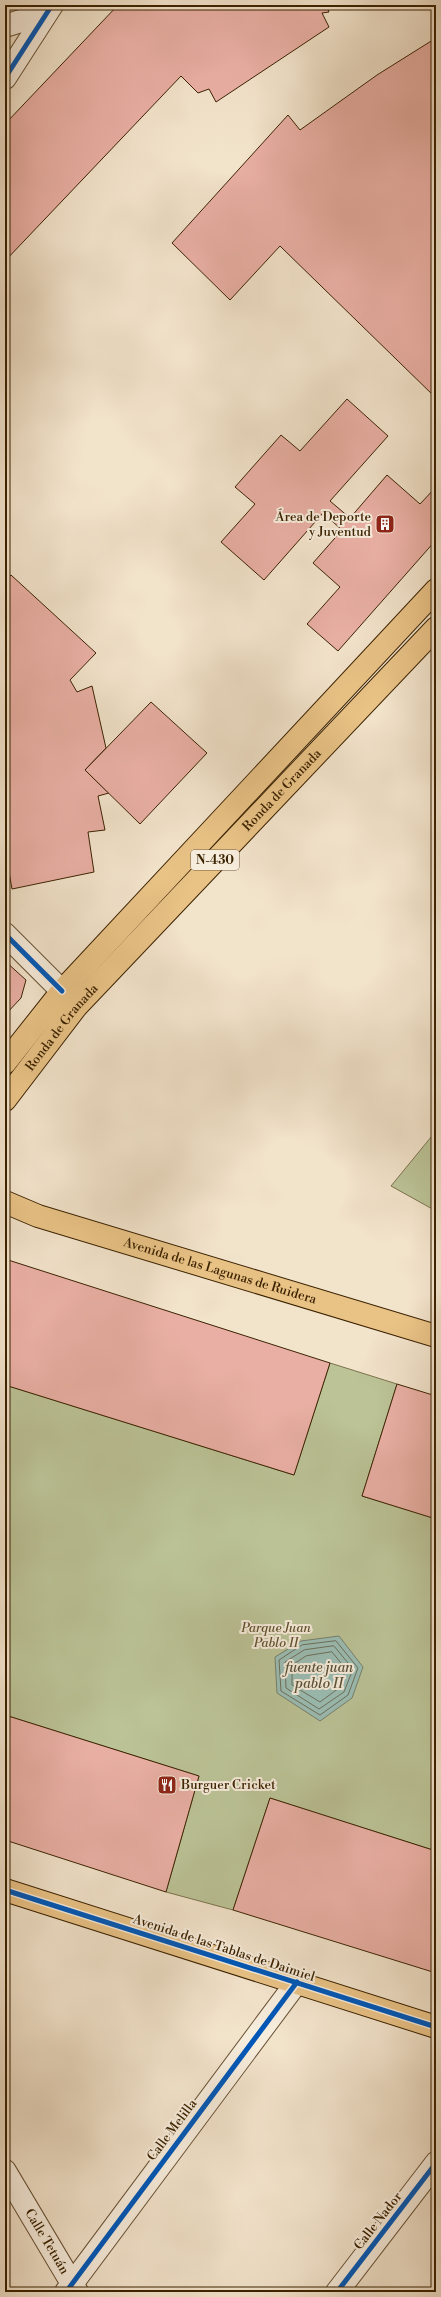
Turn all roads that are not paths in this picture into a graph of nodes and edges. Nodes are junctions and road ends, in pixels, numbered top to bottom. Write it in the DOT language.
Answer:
graph roads {
  1 [pos="49,9"];
  2 [pos="5,26"];
  3 [pos="5,78"];
  4 [pos="436,590"];
  5 [pos="436,628"];
  6 [pos="5,934"];
  7 [pos="62,992"];
  8 [pos="5,1063"];
  9 [pos="5,1100"];
  10 [pos="5,1202"];
  11 [pos="436,1336"];
  12 [pos="5,1890"];
  13 [pos="297,1982"];
  14 [pos="436,2027"];
  15 [pos="436,2163"];
  16 [pos="5,2170"];
  17 [pos="71,2289"];
  18 [pos="336,2292"];
  1 -- 2 [label="street"];
  1 -- 3 [label="street"];
  4 -- 7 [label="main road, Ronda de Granada / N-430"];
  5 -- 9 [label="main road, Ronda de Granada / N-430"];
  6 -- 7 [label="street"];
  7 -- 8 [label="main road, Ronda de Granada / N-430"];
  10 -- 11 [label="main road, Avenida de las Lagunas de Ruidera"];
  12 -- 13 [label="main road, Avenida de las Tablas de Daimiel"];
  13 -- 14 [label="main road, Avenida de las Tablas de Daimiel"];
  13 -- 17 [label="street, Calle Melilla"];
  15 -- 18 [label="street, Calle Nador"];
  16 -- 17 [label="street, Calle Tetuán"];
}
